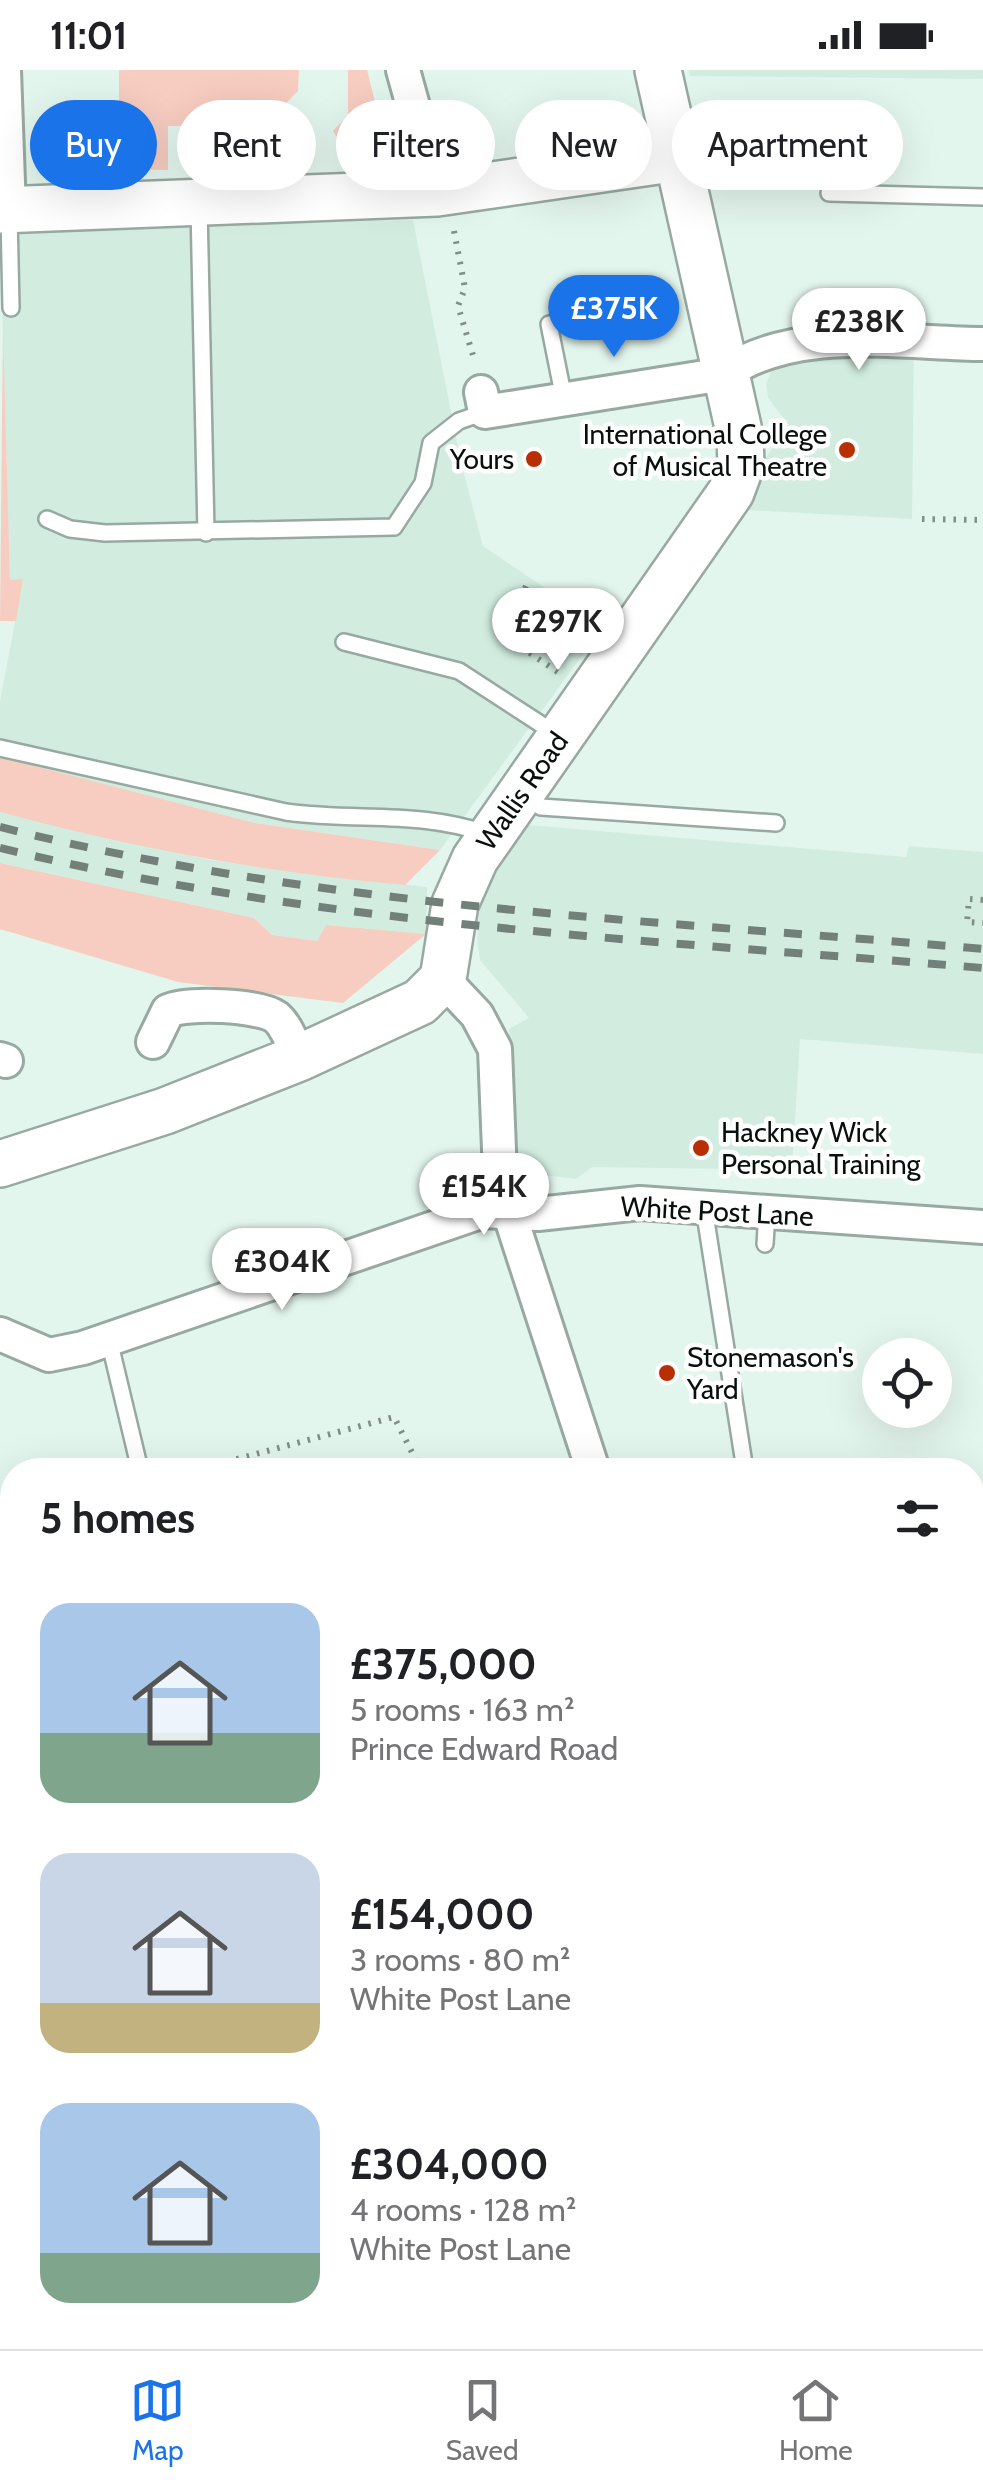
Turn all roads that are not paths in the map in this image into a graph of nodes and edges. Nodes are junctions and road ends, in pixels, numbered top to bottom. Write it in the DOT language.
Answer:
graph roads {
  1 [pos="4,70"];
  2 [pos="404,70"];
  3 [pos="658,70"];
  4 [pos="672,132"];
  5 [pos="672,159"];
  6 [pos="685,190"];
  7 [pos="829,194"];
  8 [pos="983,197"];
  9 [pos="199,205"];
  10 [pos="445,206"];
  11 [pos="5,210"];
  12 [pos="11,308"];
  13 [pos="548,324"];
  14 [pos="983,344"];
  15 [pos="724,374"];
  16 [pos="564,399"];
  17 [pos="483,402"];
  18 [pos="48,519"];
  19 [pos="206,533"];
  20 [pos="344,642"];
  21 [pos="560,736"];
  22 [pos="0,748"];
  23 [pos="521,792"];
  24 [pos="776,822"];
  25 [pos="492,835"];
  26 [pos="444,980"];
  27 [pos="153,1042"];
  28 [pos="299,1058"];
  29 [pos="0,1164"];
  30 [pos="704,1208"];
  31 [pos="509,1212"];
  32 [pos="983,1227"];
  33 [pos="0,1334"];
  34 [pos="109,1340"];
  35 [pos="137,1458"];
  36 [pos="589,1458"];
  37 [pos="744,1458"];
  1 -- 11 [label="street"];
  2 -- 10 [label="street"];
  3 -- 4 [label="street, Wallis Road"];
  5 -- 10 [label="street"];
  6 -- 15 [label="street, Wallis Road"];
  7 -- 8 [label="lane"];
  9 -- 10 [label="street"];
  9 -- 11 [label="street"];
  9 -- 19 [label="lane"];
  11 -- 12 [label="lane"];
  13 -- 16 [label="lane"];
  14 -- 15 [label="street"];
  15 -- 16 [label="street"];
  15 -- 21 [label="street, Wallis Road"];
  16 -- 17 [label="street"];
  17 -- 19 [label="lane"];
  18 -- 19 [label="lane"];
  20 -- 21 [label="lane"];
  21 -- 23 [label="street, Wallis Road"];
  22 -- 25 [label="lane"];
  23 -- 24 [label="lane"];
  23 -- 25 [label="street, Wallis Road"];
  25 -- 26 [label="street, Wallis Road"];
  26 -- 28 [label="street"];
  26 -- 31 [label="street"];
  27 -- 28 [label="street"];
  28 -- 29 [label="street"];
  30 -- 31 [label="street, White Post Lane"];
  30 -- 32 [label="street, White Post Lane"];
  30 -- 37 [label="lane"];
  31 -- 34 [label="street, White Post Lane"];
  31 -- 36 [label="street"];
  33 -- 34 [label="street, White Post Lane"];
  34 -- 35 [label="lane"];
}
